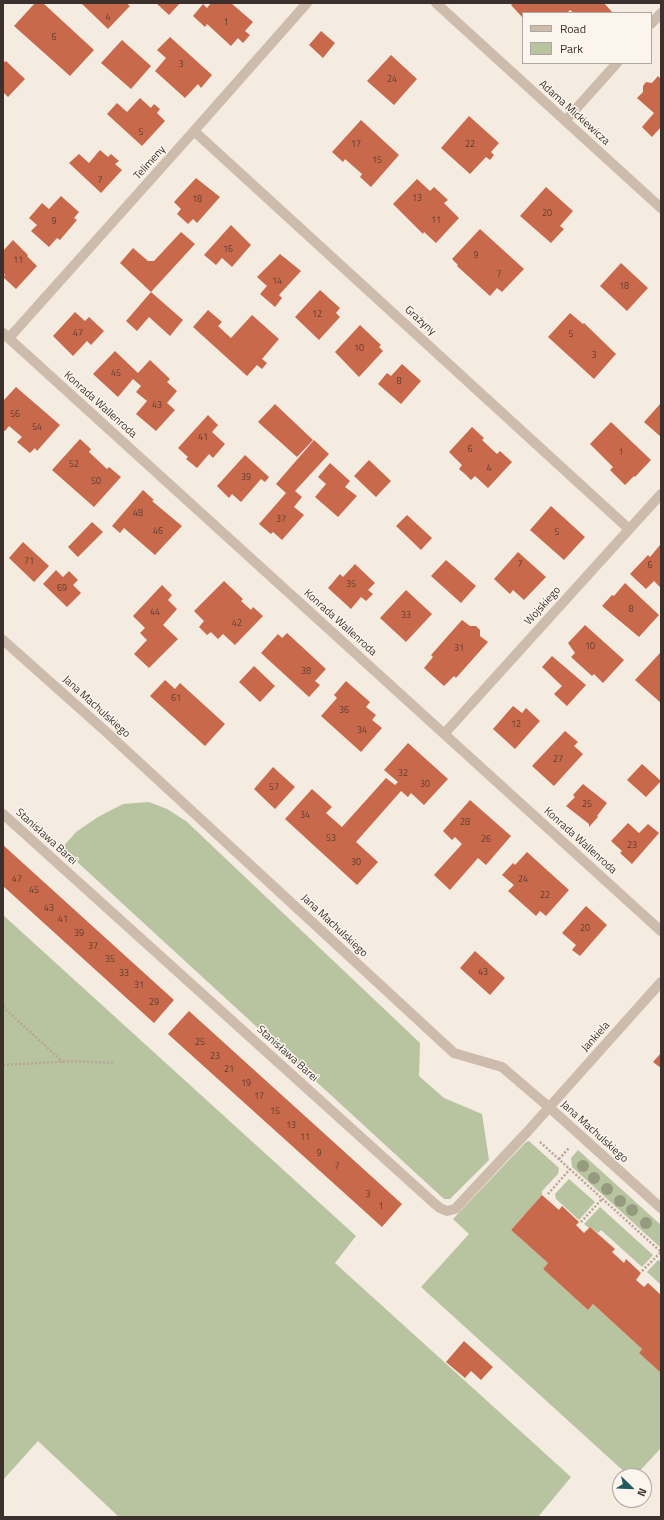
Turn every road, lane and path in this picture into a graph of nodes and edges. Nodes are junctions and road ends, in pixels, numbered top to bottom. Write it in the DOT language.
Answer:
graph roads {
  1 [pos="307,3"];
  2 [pos="436,3"];
  3 [pos="661,13"];
  4 [pos="652,23"];
  5 [pos="616,64"];
  6 [pos="565,121"];
  7 [pos="194,132"];
  8 [pos="661,208"];
  9 [pos="6,335"];
  10 [pos="661,494"];
  11 [pos="630,529"];
  12 [pos="3,640"];
  13 [pos="444,734"];
  14 [pos="3,814"];
  15 [pos="661,931"];
  16 [pos="661,982"];
  17 [pos="3,1007"];
  18 [pos="63,1062"];
  19 [pos="113,1064"];
  20 [pos="3,1065"];
  21 [pos="550,1108"];
  22 [pos="528,1131"];
  23 [pos="570,1169"];
  24 [pos="548,1194"];
  25 [pos="602,1199"];
  26 [pos="661,1208"];
  27 [pos="581,1222"];
  28 [pos="661,1252"];
  29 [pos="642,1271"];
  1 -- 7 [label="street, Telimeny"];
  2 -- 6 [label="street, Adama Mickiewicza"];
  3 -- 4 [label="street"];
  5 -- 6 [label="street"];
  6 -- 8 [label="street, Adama Mickiewicza"];
  7 -- 9 [label="street, Telimeny"];
  7 -- 11 [label="street, Grażyny"];
  9 -- 13 [label="street, Konrada Wallenroda"];
  10 -- 11 [label="street, Wojskiego"];
  11 -- 13 [label="street, Wojskiego"];
  12 -- 21 [label="street, Jana Machulskiego"];
  13 -- 15 [label="street, Konrada Wallenroda"];
  14 -- 22 [label="street, Stanisława Barei"];
  16 -- 21 [label="street, Jankiela"];
  17 -- 18 [label="path"];
  18 -- 19 [label="path"];
  18 -- 20 [label="path"];
  21 -- 22 [label="street, Stanisława Barei"];
  21 -- 26 [label="street, Jana Machulskiego"];
  22 -- 23 [label="path"];
  23 -- 24 [label="path"];
  23 -- 25 [label="path"];
  25 -- 27 [label="path"];
  25 -- 28 [label="path"];
  28 -- 29 [label="path"];
}
